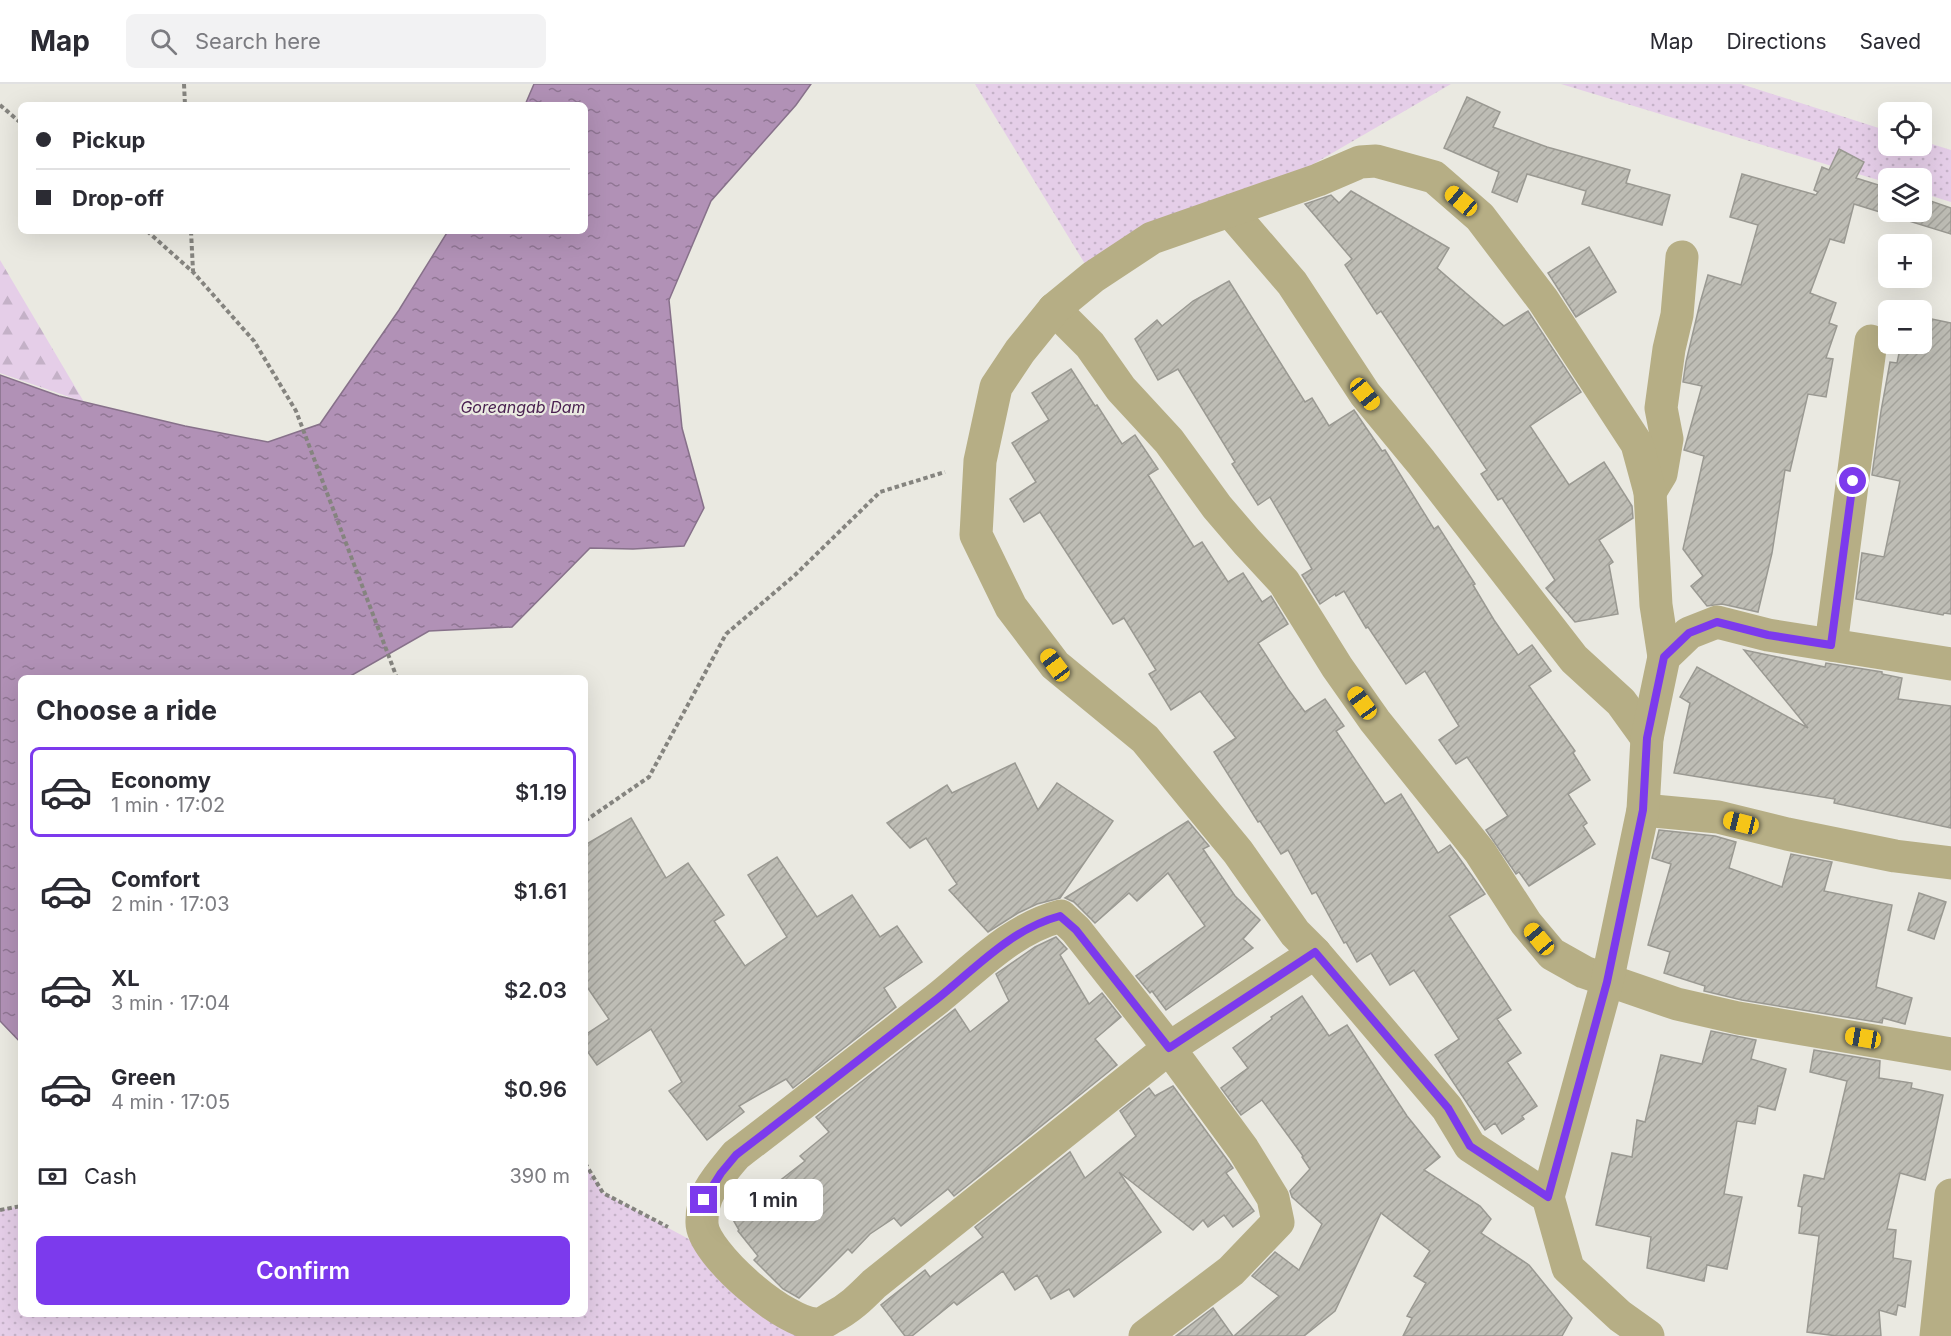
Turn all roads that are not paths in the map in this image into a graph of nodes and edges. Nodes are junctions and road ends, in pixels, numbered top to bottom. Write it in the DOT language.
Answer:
graph roads {
  1 [pos="1231,212"];
  2 [pos="1682,257"];
  3 [pos="1054,309"];
  4 [pos="1871,341"];
  5 [pos="1650,492"];
  6 [pos="1831,645"];
  7 [pos="1664,657"];
  8 [pos="1951,664"];
  9 [pos="1647,738"];
  10 [pos="1643,810"];
  11 [pos="1951,863"];
  12 [pos="1315,952"];
  13 [pos="1607,982"];
  14 [pos="1169,1048"];
  15 [pos="1951,1054"];
  16 [pos="1951,1195"];
  17 [pos="1548,1197"];
  18 [pos="1612,1326"];
  19 [pos="1145,1336"];
  20 [pos="1648,1336"];
  21 [pos="1936,1336"];
  1 -- 3 [label="lane"];
  1 -- 5 [label="lane"];
  1 -- 9 [label="lane"];
  2 -- 5 [label="lane"];
  3 -- 12 [label="lane"];
  3 -- 13 [label="lane"];
  4 -- 6 [label="lane"];
  5 -- 7 [label="lane"];
  6 -- 7 [label="lane"];
  6 -- 8 [label="lane"];
  7 -- 9 [label="lane"];
  9 -- 10 [label="lane"];
  10 -- 11 [label="lane"];
  10 -- 13 [label="lane"];
  12 -- 14 [label="lane"];
  12 -- 17 [label="lane"];
  13 -- 15 [label="lane"];
  13 -- 17 [label="lane"];
  14 -- 14 [label="lane"];
  14 -- 19 [label="lane"];
  16 -- 21 [label="lane"];
  17 -- 18 [label="lane"];
  18 -- 20 [label="lane"];
}
